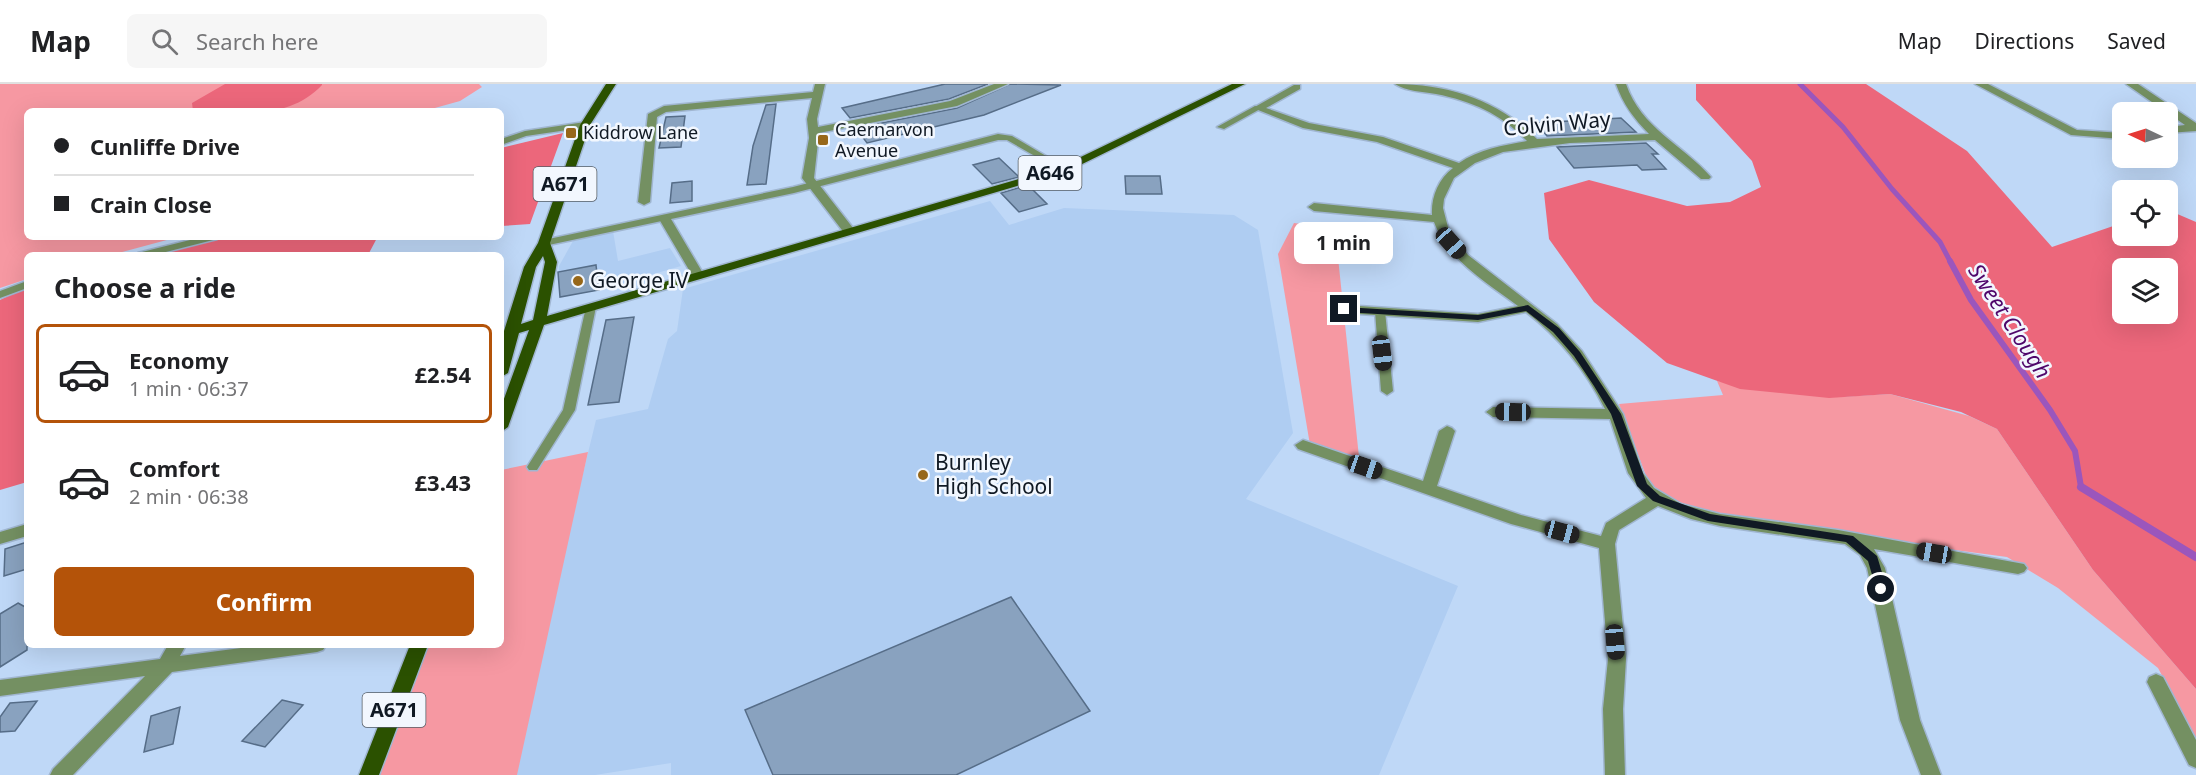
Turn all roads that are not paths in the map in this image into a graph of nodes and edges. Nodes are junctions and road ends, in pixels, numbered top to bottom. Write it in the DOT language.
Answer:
graph roads {
  1 [pos="611,84"];
  2 [pos="1003,84"];
  3 [pos="1240,84"];
  4 [pos="1400,84"];
  5 [pos="1621,84"];
  6 [pos="1980,84"];
  7 [pos="2132,84"];
  8 [pos="1297,87"];
  9 [pos="818,89"];
  10 [pos="1258,108"];
  11 [pos="585,125"];
  12 [pos="1221,127"];
  13 [pos="2195,127"];
  14 [pos="2178,129"];
  15 [pos="813,131"];
  16 [pos="2112,135"];
  17 [pos="1660,137"];
  18 [pos="504,141"];
  19 [pos="1534,142"];
  20 [pos="1459,167"];
  21 [pos="1064,170"];
  22 [pos="1705,177"];
  23 [pos="813,184"];
  24 [pos="644,202"];
  25 [pos="1314,207"];
  26 [pos="665,219"];
  27 [pos="1437,219"];
  28 [pos="849,231"];
  29 [pos="202,240"];
  30 [pos="544,243"];
  31 [pos="154,252"];
  32 [pos="698,275"];
  33 [pos="24,285"];
  34 [pos="0,295"];
  35 [pos="591,307"];
  36 [pos="1528,308"];
  37 [pos="1344,309"];
  38 [pos="1380,311"];
  39 [pos="539,322"];
  40 [pos="511,331"];
  41 [pos="504,360"];
  42 [pos="1387,391"];
  43 [pos="1492,412"];
  44 [pos="1616,414"];
  45 [pos="504,420"];
  46 [pos="1447,431"];
  47 [pos="1303,445"];
  48 [pos="533,467"];
  49 [pos="1428,489"];
  50 [pos="1657,499"];
  51 [pos="24,531"];
  52 [pos="1844,537"];
  53 [pos="0,538"];
  54 [pos="1607,544"];
  55 [pos="2018,568"];
  56 [pos="175,648"];
  57 [pos="295,648"];
  58 [pos="418,648"];
  59 [pos="166,666"];
  60 [pos="2156,682"];
  61 [pos="0,688"];
  62 [pos="2196,759"];
  63 [pos="60,775"];
  64 [pos="369,775"];
  65 [pos="1615,775"];
  66 [pos="1930,775"];
  1 -- 11 [label="main road, A671"];
  2 -- 15 [label="street"];
  3 -- 21 [label="main road, A646"];
  4 -- 19 [label="street"];
  5 -- 17 [label="street"];
  6 -- 16 [label="street"];
  7 -- 13 [label="street"];
  8 -- 10 [label="street"];
  9 -- 15 [label="street"];
  9 -- 24 [label="street"];
  10 -- 12 [label="lane"];
  10 -- 20 [label="street"];
  11 -- 18 [label="lane"];
  11 -- 30 [label="main road, A671"];
  13 -- 14 [label="street"];
  15 -- 23 [label="street"];
  17 -- 19 [label="street, Colvin Way"];
  17 -- 22 [label="street"];
  19 -- 20 [label="street, Colvin Way"];
  20 -- 27 [label="street, Colvin Way"];
  21 -- 23 [label="lane"];
  21 -- 28 [label="main road, A646"];
  23 -- 26 [label="lane"];
  23 -- 28 [label="street"];
  25 -- 27 [label="street"];
  26 -- 30 [label="lane"];
  26 -- 32 [label="street"];
  27 -- 36 [label="street"];
  28 -- 32 [label="main road, A646"];
  29 -- 31 [label="lane"];
  30 -- 39 [label="main road, A671"];
  30 -- 40 [label="main road, A671"];
  32 -- 35 [label="main road, A646"];
  33 -- 34 [label="lane"];
  35 -- 39 [label="main road, A646"];
  35 -- 48 [label="lane"];
  36 -- 38 [label="street"];
  36 -- 44 [label="street"];
  37 -- 38 [label="street"];
  38 -- 42 [label="lane"];
  39 -- 40 [label="main road, A646"];
  39 -- 45 [label="main road, A671"];
  40 -- 41 [label="main road, A671"];
  43 -- 44 [label="street"];
  44 -- 50 [label="street"];
  46 -- 49 [label="street"];
  47 -- 49 [label="street"];
  49 -- 54 [label="street"];
  50 -- 52 [label="street"];
  50 -- 54 [label="street"];
  51 -- 53 [label="street"];
  52 -- 55 [label="street"];
  52 -- 66 [label="street"];
  54 -- 65 [label="street"];
  56 -- 59 [label="street"];
  57 -- 59 [label="street"];
  58 -- 64 [label="main road, A671"];
  59 -- 61 [label="street"];
  59 -- 63 [label="street"];
  60 -- 62 [label="street"];
}
